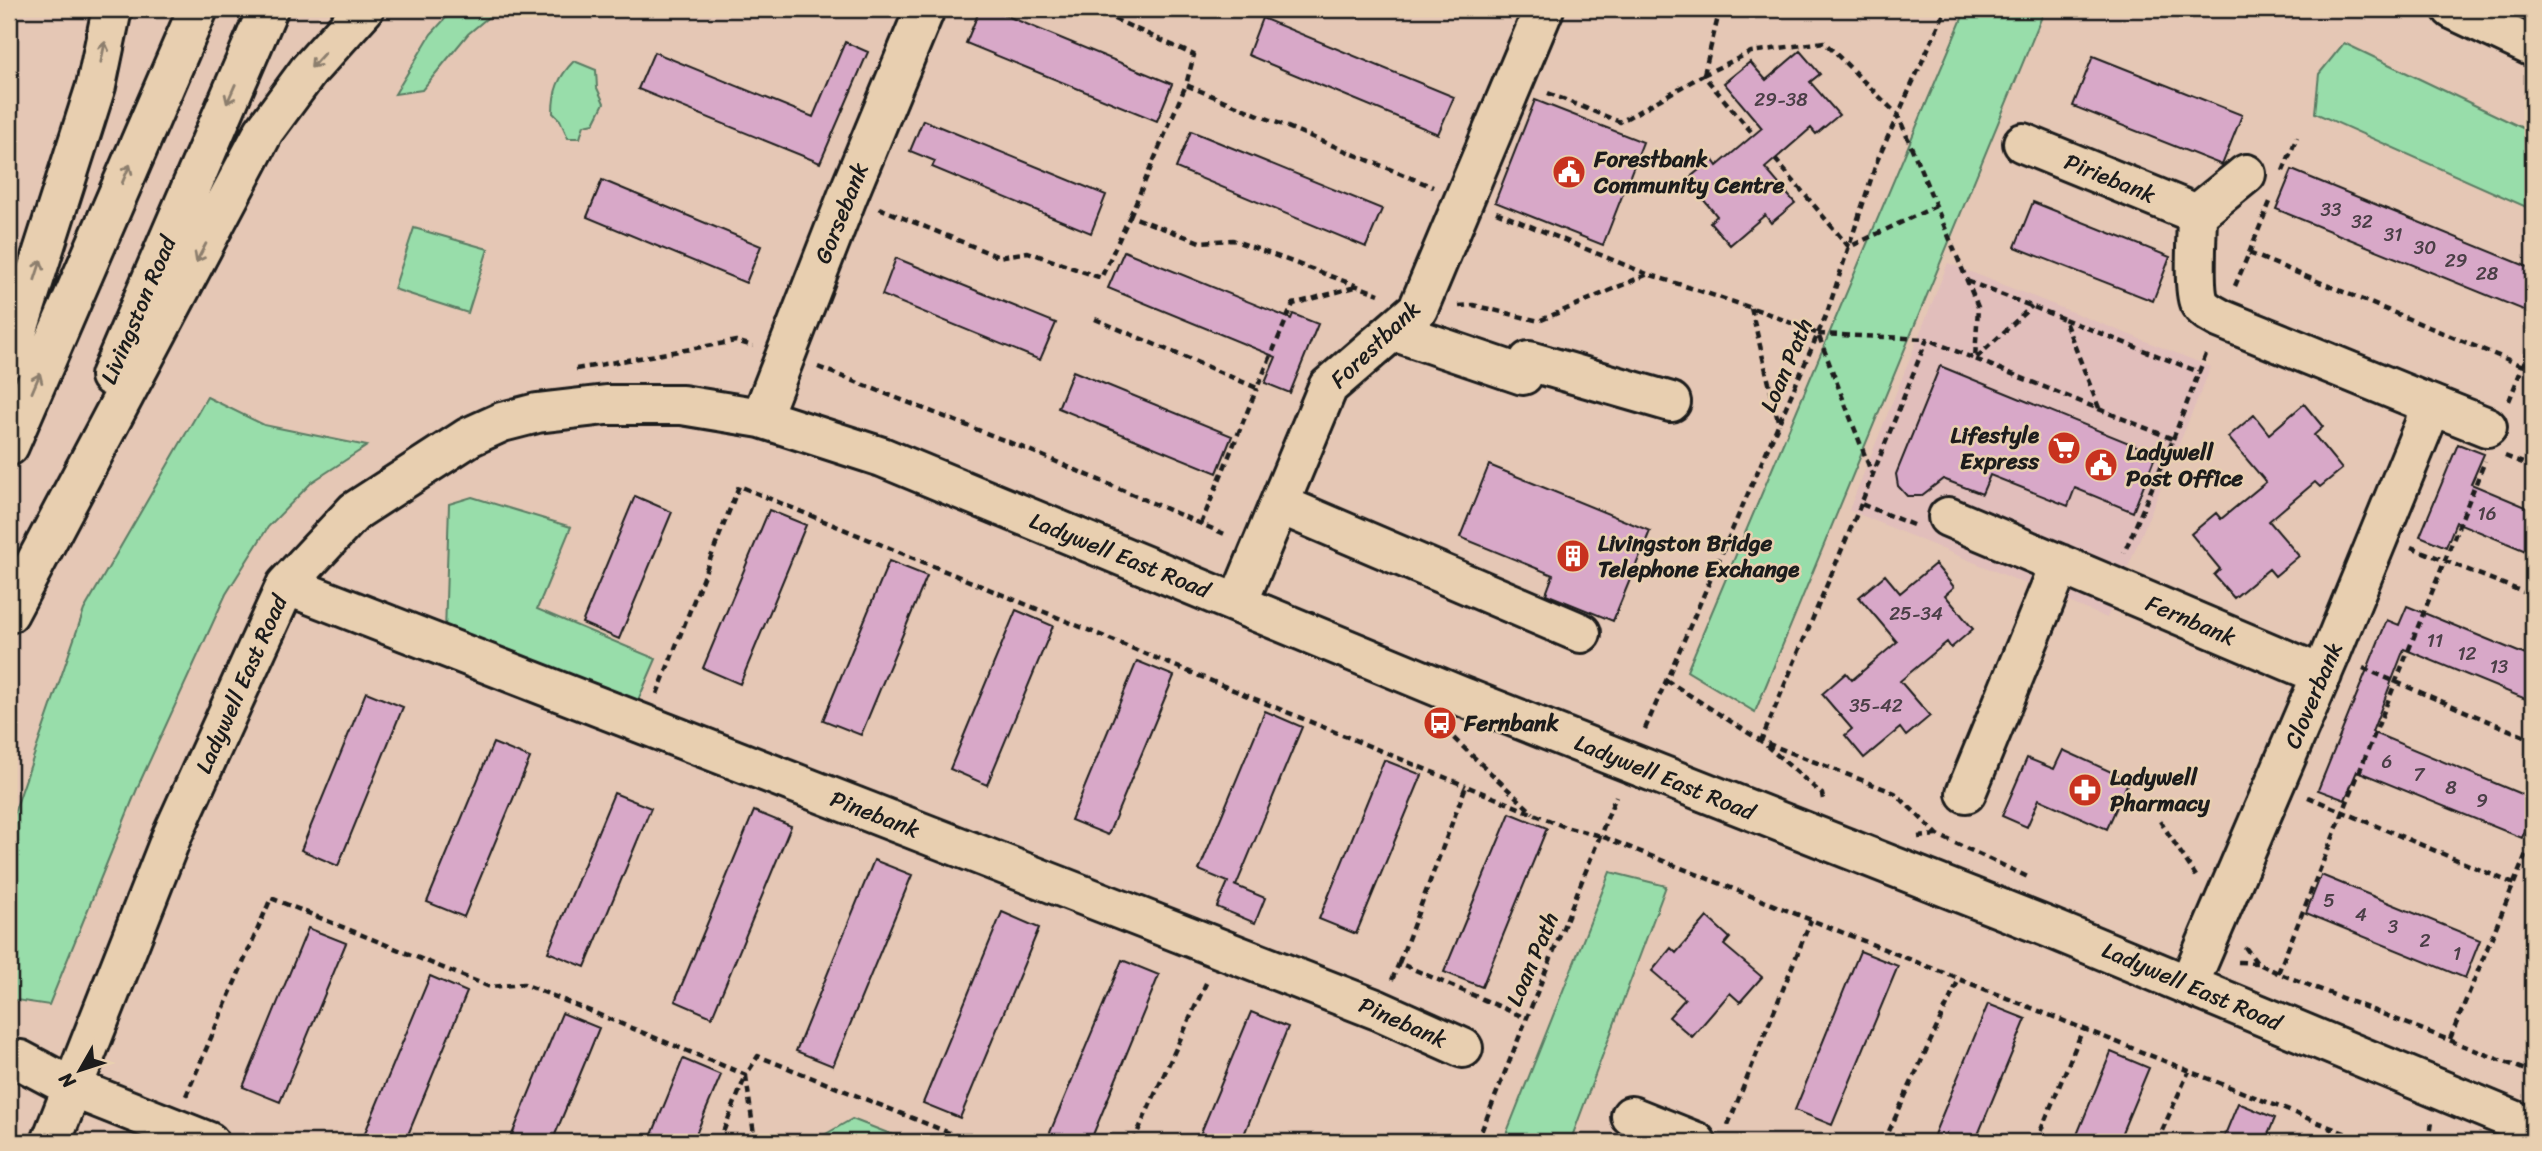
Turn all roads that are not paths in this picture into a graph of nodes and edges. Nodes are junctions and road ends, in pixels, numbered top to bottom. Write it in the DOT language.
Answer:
graph roads {
  1 [pos="112,9"];
  2 [pos="198,9"];
  3 [pos="268,9"];
  4 [pos="364,9"];
  5 [pos="925,9"];
  6 [pos="1544,9"];
  7 [pos="2452,9"];
  8 [pos="2483,9"];
  9 [pos="2533,24"];
  10 [pos="2533,47"];
  11 [pos="2023,143"];
  12 [pos="2246,174"];
  13 [pos="2197,214"];
  14 [pos="1392,331"];
  15 [pos="9,358"];
  16 [pos="1671,402"];
  17 [pos="2427,402"];
  18 [pos="761,418"];
  19 [pos="2495,426"];
  20 [pos="9,446"];
  21 [pos="1281,505"];
  22 [pos="1948,517"];
  23 [pos="2060,564"];
  24 [pos="286,585"];
  25 [pos="1238,603"];
  26 [pos="9,613"];
  27 [pos="1581,633"];
  28 [pos="2326,665"];
  29 [pos="1966,793"];
  30 [pos="2189,984"];
  31 [pos="1462,1048"];
  32 [pos="9,1059"];
  33 [pos="73,1088"];
  34 [pos="1631,1116"];
  35 [pos="2533,1128"];
  36 [pos="1711,1136"];
  37 [pos="51,1142"];
  38 [pos="209,1142"];
  15 -- 1 [label="street, one-way"];
  20 -- 2 [label="street, one-way"];
  3 -- 26 [label="street, Livingston Road, one-way"];
  4 -- 26 [label="street, one-way"];
  5 -- 18 [label="street, Gorsebank"];
  6 -- 14 [label="street, Forestbank"];
  7 -- 10 [label="street"];
  8 -- 9 [label="street"];
  11 -- 13 [label="street, Piriebank"];
  12 -- 13 [label="street"];
  13 -- 17 [label="street"];
  14 -- 16 [label="street"];
  14 -- 21 [label="street, Forestbank"];
  17 -- 19 [label="street"];
  17 -- 28 [label="street, Cloverbank"];
  18 -- 24 [label="street, Ladywell East Road"];
  18 -- 25 [label="street, Ladywell East Road"];
  21 -- 25 [label="street, Forestbank"];
  21 -- 27 [label="street"];
  22 -- 23 [label="street, Fernbank"];
  23 -- 28 [label="street, Fernbank"];
  23 -- 29 [label="street"];
  24 -- 31 [label="street, Pinebank"];
  24 -- 33 [label="street, Ladywell East Road"];
  25 -- 30 [label="street, Ladywell East Road"];
  28 -- 30 [label="street, Cloverbank"];
  30 -- 35 [label="street, Ladywell East Road"];
  32 -- 33 [label="street"];
  33 -- 37 [label="street, Ladywell East Road"];
  33 -- 38 [label="street"];
  34 -- 36 [label="street"];
}
